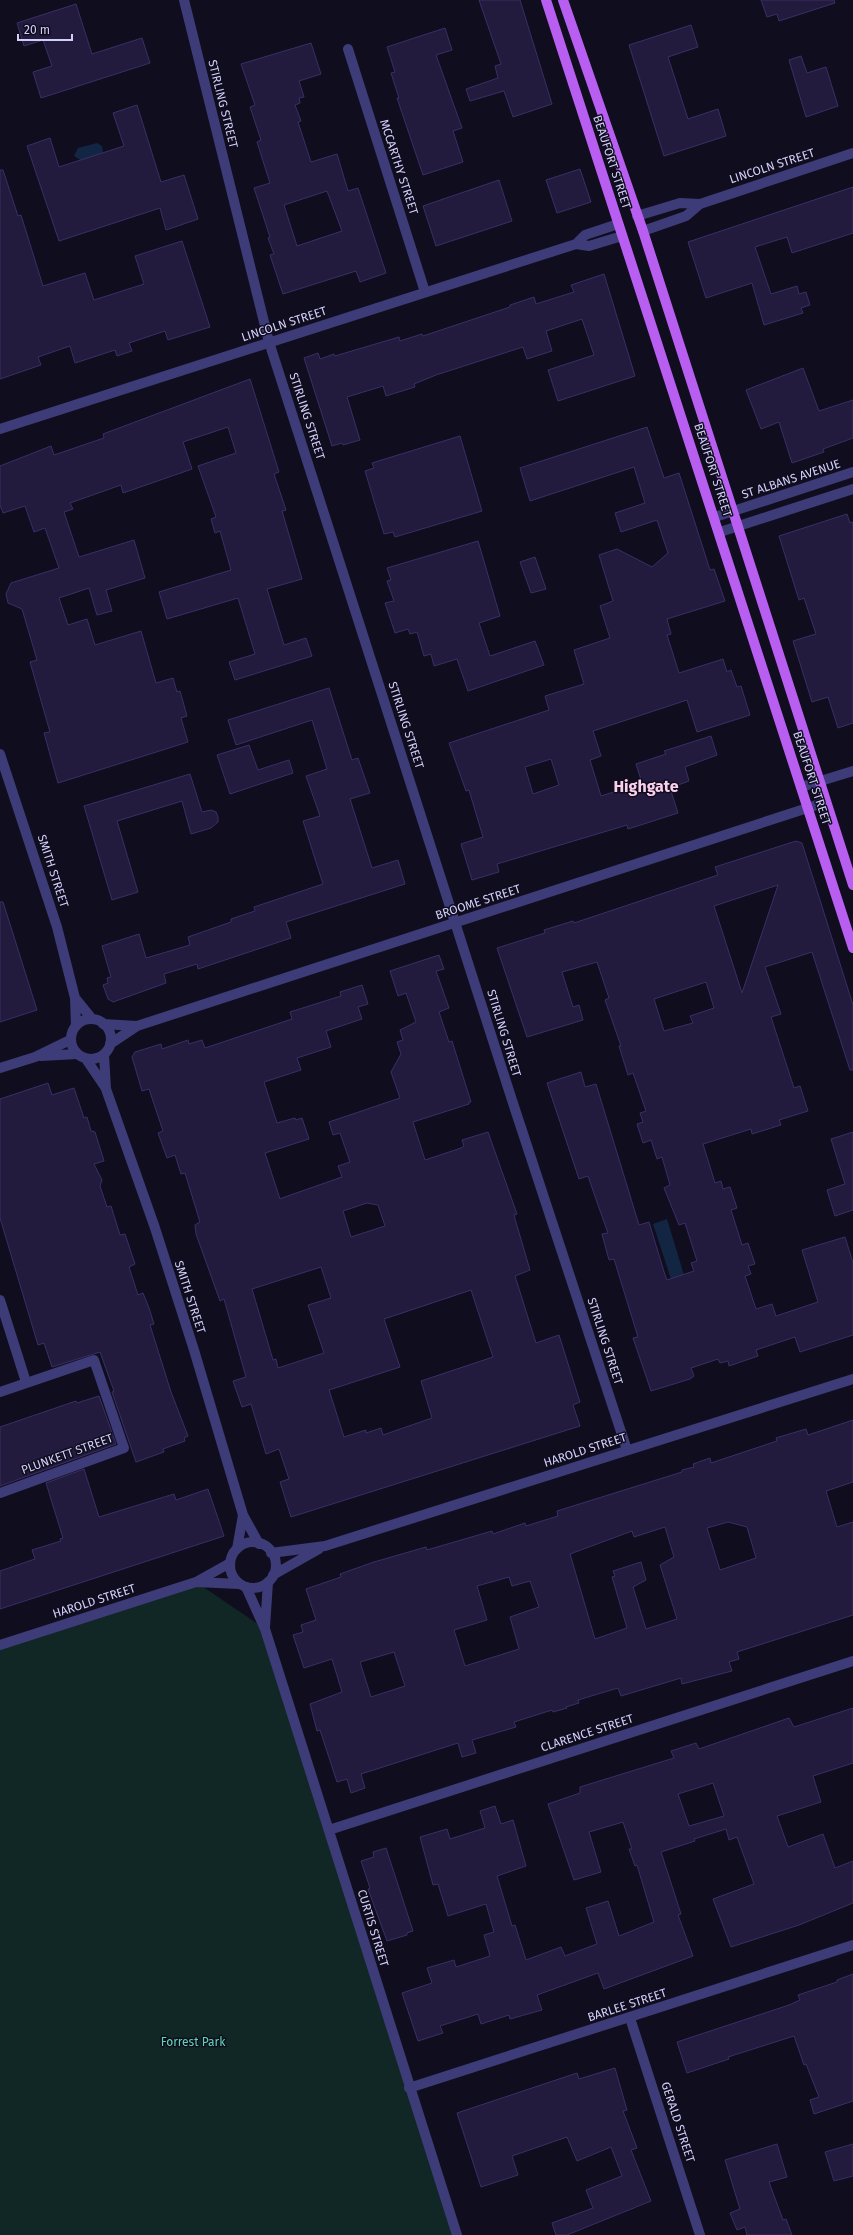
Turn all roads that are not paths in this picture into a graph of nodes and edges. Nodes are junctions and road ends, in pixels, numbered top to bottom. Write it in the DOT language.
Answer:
graph roads {
  1 [pos="184,0"];
  2 [pos="546,0"];
  3 [pos="563,0"];
  4 [pos="348,49"];
  5 [pos="853,153"];
  6 [pos="700,204"];
  7 [pos="637,216"];
  8 [pos="618,224"];
  9 [pos="643,231"];
  10 [pos="622,236"];
  11 [pos="576,244"];
  12 [pos="425,292"];
  13 [pos="269,342"];
  14 [pos="0,429"];
  15 [pos="853,472"];
  16 [pos="853,489"];
  17 [pos="733,511"];
  18 [pos="715,517"];
  19 [pos="738,526"];
  20 [pos="720,532"];
  21 [pos="0,754"];
  22 [pos="853,771"];
  23 [pos="820,781"];
  24 [pos="801,787"];
  25 [pos="826,802"];
  26 [pos="808,808"];
  27 [pos="853,885"];
  28 [pos="456,922"];
  29 [pos="853,948"];
  30 [pos="75,998"];
  31 [pos="92,1019"];
  32 [pos="103,1024"];
  33 [pos="76,1026"];
  34 [pos="137,1026"];
  35 [pos="70,1040"];
  36 [pos="110,1044"];
  37 [pos="77,1054"];
  38 [pos="104,1055"];
  39 [pos="35,1057"];
  40 [pos="86,1059"];
  41 [pos="0,1068"];
  42 [pos="106,1089"];
  43 [pos="0,1300"];
  44 [pos="853,1379"];
  45 [pos="26,1382"];
  46 [pos="0,1392"];
  47 [pos="627,1450"];
  48 [pos="0,1493"];
  49 [pos="243,1516"];
  50 [pos="259,1544"];
  51 [pos="325,1546"];
  52 [pos="237,1549"];
  53 [pos="271,1553"];
  54 [pos="230,1563"];
  55 [pos="271,1579"];
  56 [pos="196,1582"];
  57 [pos="243,1586"];
  58 [pos="264,1629"];
  59 [pos="0,1645"];
  60 [pos="853,1661"];
  61 [pos="329,1830"];
  62 [pos="853,1945"];
  63 [pos="630,2018"];
  64 [pos="409,2088"];
  65 [pos="457,2235"];
  66 [pos="700,2235"];
  1 -- 13 [label="street, STIRLING STREET"];
  2 -- 8 [label="main road, BEAUFORT STREET"];
  3 -- 7 [label="main road, BEAUFORT STREET"];
  4 -- 12 [label="street, MCCARTHY STREET"];
  5 -- 6 [label="street, LINCOLN STREET"];
  6 -- 7 [label="street, LINCOLN STREET"];
  6 -- 9 [label="street, LINCOLN STREET"];
  7 -- 9 [label="main road, BEAUFORT STREET"];
  8 -- 10 [label="main road, BEAUFORT STREET"];
  8 -- 11 [label="street, LINCOLN STREET"];
  9 -- 17 [label="main road, BEAUFORT STREET"];
  10 -- 11 [label="street, LINCOLN STREET"];
  10 -- 18 [label="main road, BEAUFORT STREET"];
  11 -- 12 [label="street, LINCOLN STREET"];
  12 -- 13 [label="street, LINCOLN STREET"];
  13 -- 14 [label="street, LINCOLN STREET"];
  13 -- 28 [label="street, STIRLING STREET"];
  15 -- 17 [label="street, ST ALBANS AVENUE"];
  16 -- 19 [label="street"];
  17 -- 18 [label="street, ST ALBANS AVENUE"];
  17 -- 19 [label="main road, BEAUFORT STREET"];
  18 -- 20 [label="main road, BEAUFORT STREET"];
  19 -- 20 [label="street"];
  19 -- 23 [label="main road, BEAUFORT STREET"];
  20 -- 24 [label="main road, BEAUFORT STREET"];
  21 -- 30 [label="street, SMITH STREET"];
  22 -- 23 [label="street"];
  23 -- 24 [label="street"];
  23 -- 25 [label="main road, BEAUFORT STREET"];
  24 -- 26 [label="main road, BEAUFORT STREET"];
  25 -- 26 [label="street, BROOME STREET"];
  25 -- 27 [label="main road, BEAUFORT STREET"];
  26 -- 28 [label="street, BROOME STREET"];
  26 -- 29 [label="main road, BEAUFORT STREET"];
  28 -- 34 [label="street, BROOME STREET"];
  28 -- 47 [label="street, STIRLING STREET"];
  30 -- 31 [label="street, SMITH STREET"];
  30 -- 33 [label="street, SMITH STREET"];
  31 -- 32 [label="street"];
  31 -- 33 [label="street"];
  32 -- 34 [label="street, BROOME STREET"];
  32 -- 36 [label="street"];
  33 -- 35 [label="street"];
  34 -- 36 [label="street, BROOME STREET"];
  35 -- 37 [label="street"];
  35 -- 39 [label="street"];
  36 -- 38 [label="street"];
  37 -- 39 [label="street"];
  37 -- 40 [label="street"];
  38 -- 40 [label="street"];
  38 -- 42 [label="street, SMITH STREET"];
  39 -- 41 [label="street"];
  40 -- 42 [label="street, SMITH STREET"];
  42 -- 49 [label="street, SMITH STREET"];
  43 -- 45 [label="street"];
  44 -- 47 [label="street, HAROLD STREET"];
  45 -- 46 [label="street, PLUNKETT STREET"];
  45 -- 48 [label="street, PLUNKETT STREET"];
  47 -- 51 [label="street, HAROLD STREET"];
  49 -- 50 [label="street, SMITH STREET"];
  49 -- 52 [label="street, SMITH STREET"];
  50 -- 52 [label="street"];
  50 -- 53 [label="street"];
  51 -- 53 [label="street, HAROLD STREET"];
  51 -- 55 [label="street, HAROLD STREET"];
  52 -- 54 [label="street"];
  53 -- 55 [label="street"];
  54 -- 56 [label="street, HAROLD STREET"];
  54 -- 57 [label="street"];
  55 -- 57 [label="street"];
  55 -- 58 [label="street, CURTIS STREET"];
  56 -- 57 [label="street, HAROLD STREET"];
  56 -- 59 [label="street, HAROLD STREET"];
  57 -- 58 [label="street, CURTIS STREET"];
  58 -- 61 [label="street, CURTIS STREET"];
  60 -- 61 [label="street, CLARENCE STREET"];
  61 -- 64 [label="street, CURTIS STREET"];
  62 -- 63 [label="street, BARLEE STREET"];
  63 -- 64 [label="street, BARLEE STREET"];
  63 -- 66 [label="street, GERALD STREET"];
  64 -- 65 [label="street, CURTIS STREET"];
}
